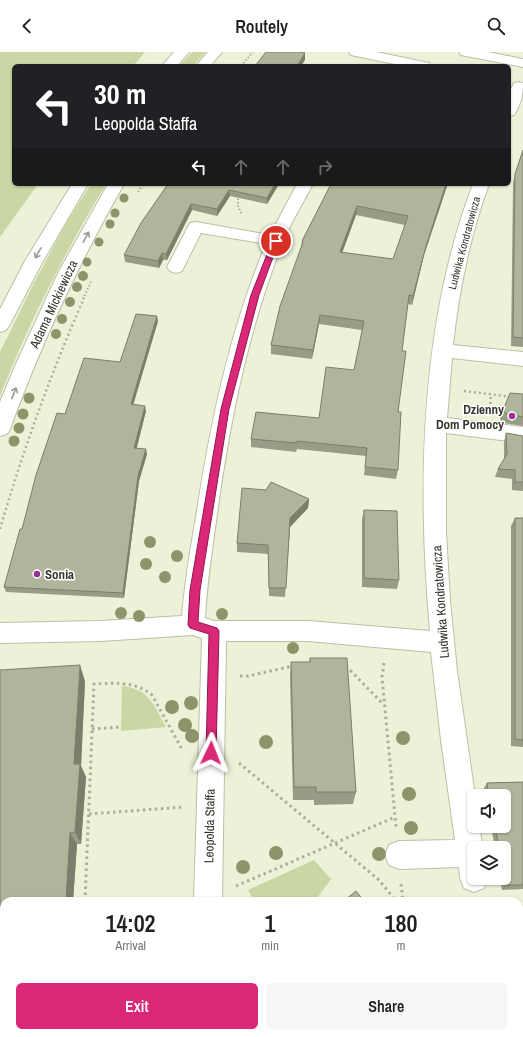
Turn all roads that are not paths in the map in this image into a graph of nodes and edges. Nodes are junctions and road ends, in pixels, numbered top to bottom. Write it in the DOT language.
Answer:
graph roads {
  1 [pos="182,52"];
  2 [pos="215,52"];
  3 [pos="356,52"];
  4 [pos="466,52"];
  5 [pos="382,58"];
  6 [pos="523,63"];
  7 [pos="171,64"];
  8 [pos="205,64"];
  9 [pos="414,64"];
  10 [pos="517,85"];
  11 [pos="511,105"];
  12 [pos="79,186"];
  13 [pos="115,186"];
  14 [pos="304,186"];
  15 [pos="480,186"];
  16 [pos="276,241"];
  17 [pos="176,267"];
  18 [pos="0,326"];
  19 [pos="442,350"];
  20 [pos="523,359"];
  21 [pos="436,424"];
  22 [pos="0,429"];
  23 [pos="523,435"];
  24 [pos="203,628"];
  25 [pos="0,633"];
  26 [pos="441,642"];
  27 [pos="469,841"];
  28 [pos="399,855"];
  29 [pos="467,873"];
  30 [pos="208,897"];
  1 -- 7 [label="street"];
  2 -- 8 [label="street"];
  3 -- 5 [label="street"];
  4 -- 6 [label="street"];
  5 -- 9 [label="street"];
  10 -- 11 [label="street"];
  12 -- 18 [label="street, one-way"];
  22 -- 13 [label="street, Adama Mickiewicza, one-way"];
  14 -- 16 [label="street, Leopolda Staffa"];
  15 -- 19 [label="street, Ludwika Kondratowicza"];
  16 -- 17 [label="street"];
  16 -- 24 [label="street, Leopolda Staffa"];
  19 -- 20 [label="street"];
  19 -- 21 [label="street, Ludwika Kondratowicza"];
  21 -- 23 [label="street"];
  21 -- 26 [label="street, Ludwika Kondratowicza"];
  24 -- 25 [label="street"];
  24 -- 26 [label="street"];
  24 -- 30 [label="street, Leopolda Staffa"];
  26 -- 27 [label="street, Ludwika Kondratowicza"];
  28 -- 29 [label="street, Ludwika Kondratowicza"];
}
